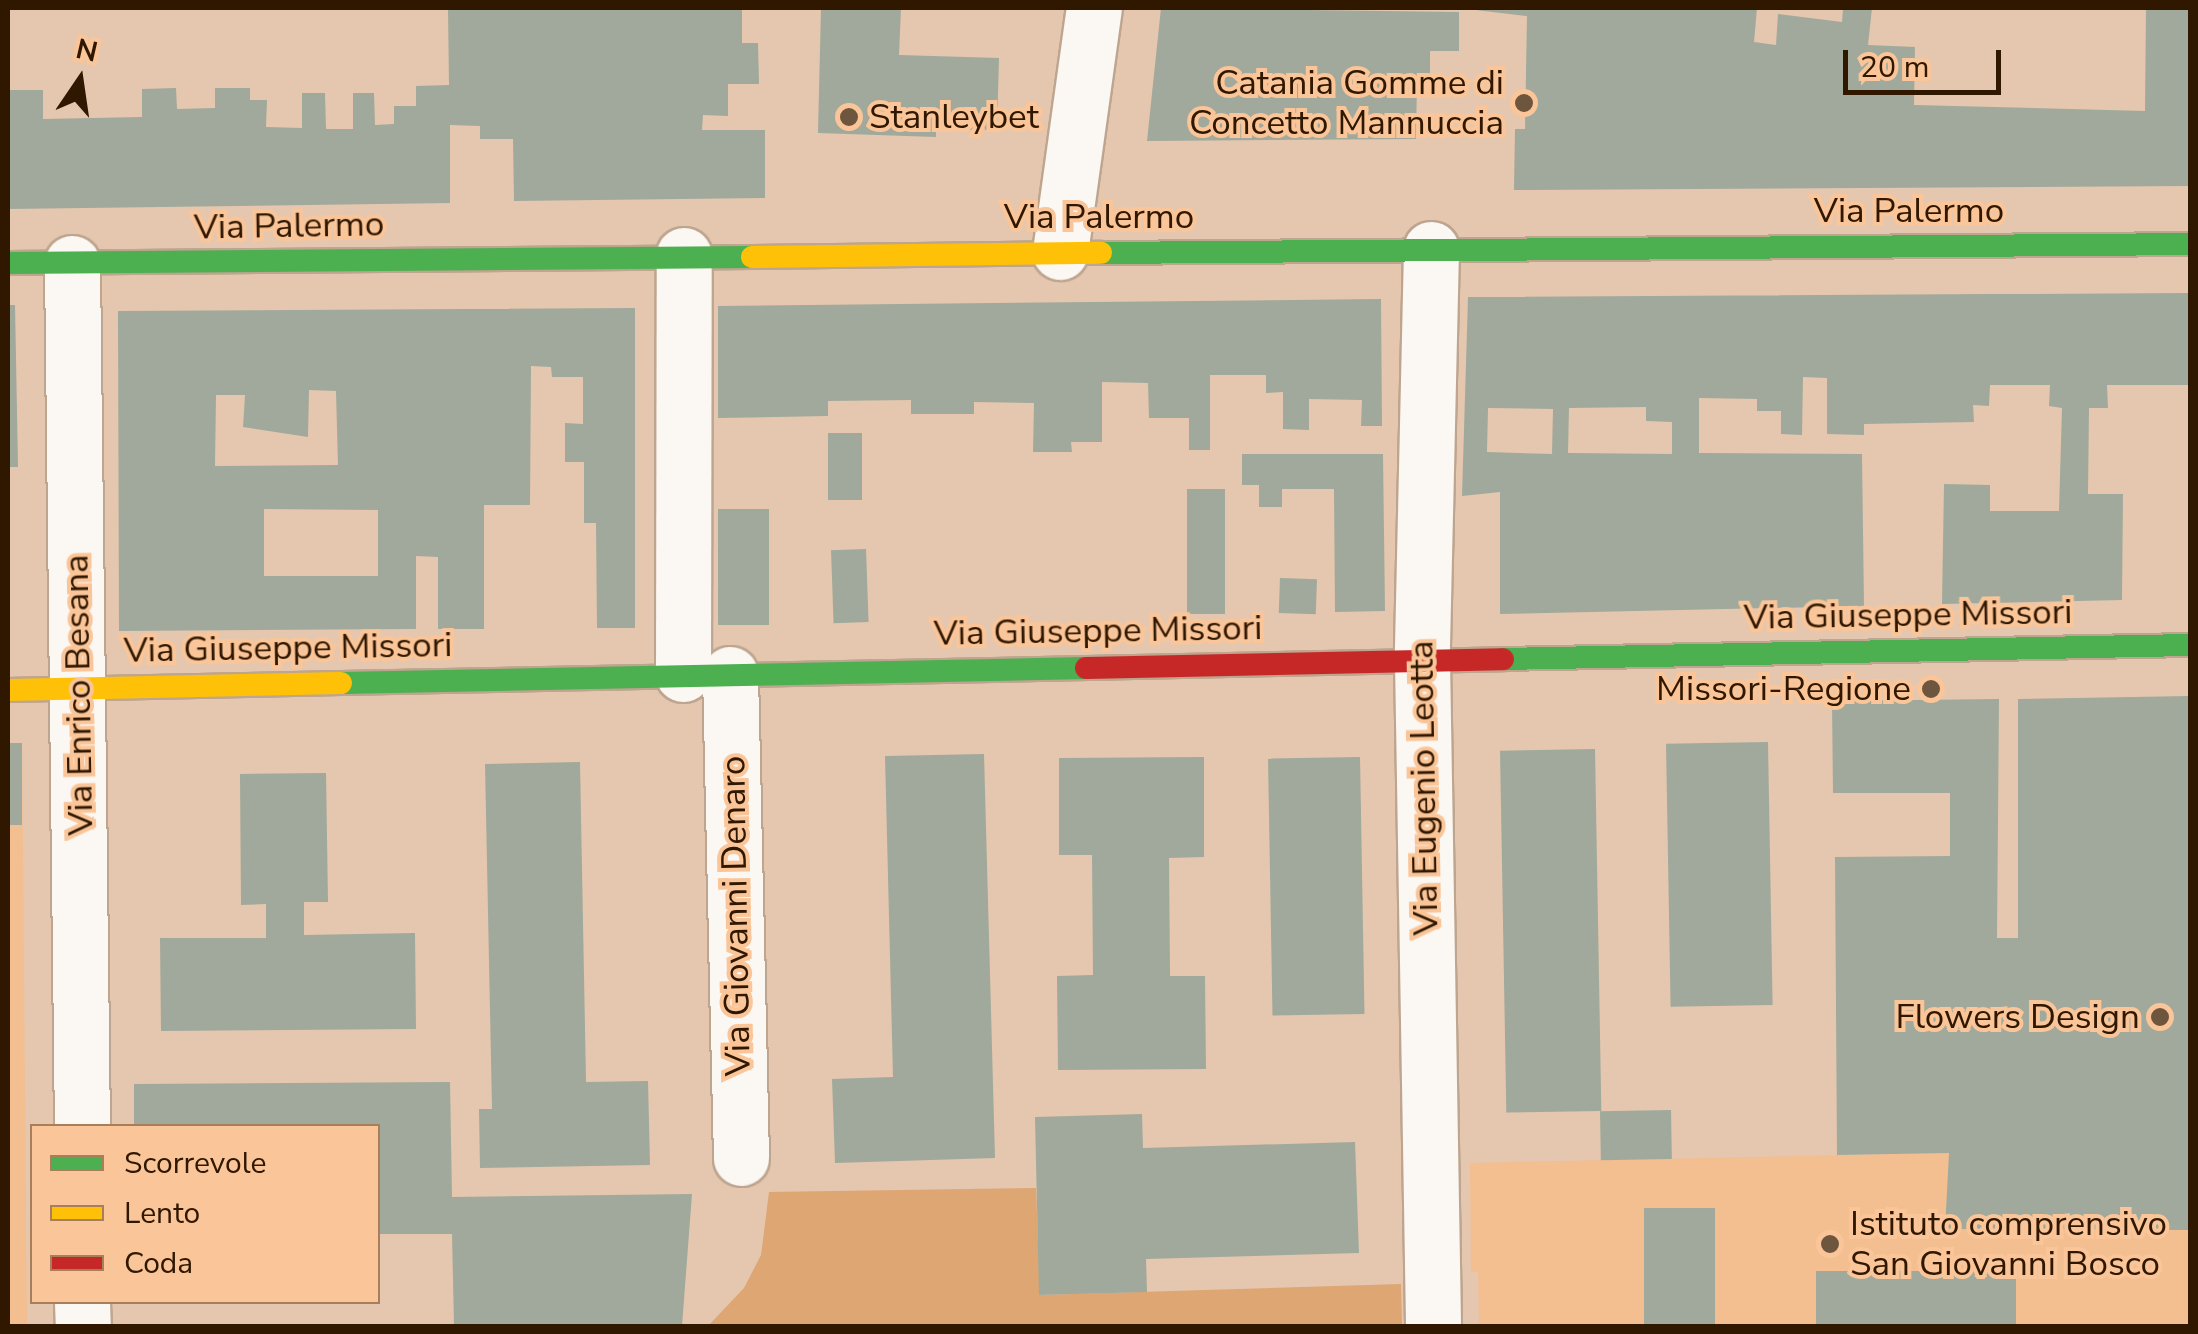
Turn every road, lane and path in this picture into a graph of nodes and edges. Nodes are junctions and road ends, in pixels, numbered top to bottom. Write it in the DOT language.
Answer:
graph roads {
  1 [pos="1094,8"];
  2 [pos="2190,244"];
  3 [pos="1431,249"];
  4 [pos="1060,252"];
  5 [pos="684,255"];
  6 [pos="8,263"];
  7 [pos="72,263"];
  8 [pos="2190,645"];
  9 [pos="1422,660"];
  10 [pos="706,674"];
  11 [pos="80,688"];
  12 [pos="8,690"];
  13 [pos="82,1124"];
  14 [pos="741,1158"];
  15 [pos="1433,1326"];
  1 -- 4 [label="street"];
  2 -- 3 [label="main road, Via Palermo"];
  3 -- 4 [label="main road, Via Palermo"];
  3 -- 9 [label="street, Via Eugenio Leotta"];
  4 -- 5 [label="main road, Via Palermo"];
  5 -- 7 [label="main road, Via Palermo"];
  5 -- 10 [label="street, Via Giovanni Denaro"];
  6 -- 7 [label="main road, Via Palermo"];
  7 -- 11 [label="street, Via Enrico Besana"];
  8 -- 9 [label="main road, Via Giuseppe Missori"];
  9 -- 10 [label="main road, Via Giuseppe Missori"];
  9 -- 15 [label="street, Via Eugenio Leotta"];
  10 -- 11 [label="main road, Via Giuseppe Missori"];
  10 -- 14 [label="street, Via Giovanni Denaro"];
  11 -- 12 [label="main road, Via Giuseppe Missori"];
  11 -- 13 [label="street, Via Enrico Besana"];
}
